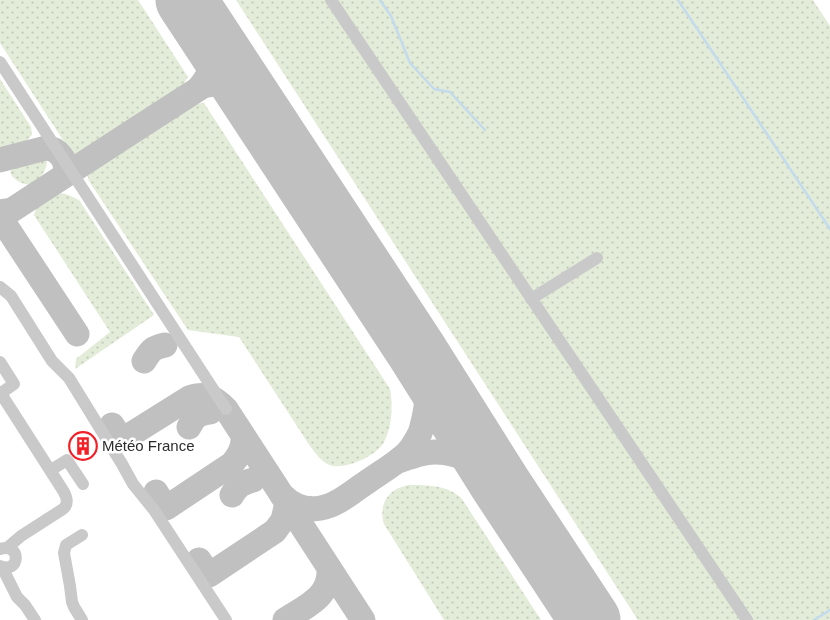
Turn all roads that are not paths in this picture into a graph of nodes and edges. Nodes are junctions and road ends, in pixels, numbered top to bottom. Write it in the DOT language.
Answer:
graph roads {
  1 [pos="331,0"];
  2 [pos="0,62"];
  3 [pos="597,258"];
  4 [pos="0,286"];
  5 [pos="531,299"];
  6 [pos="0,362"];
  7 [pos="0,393"];
  8 [pos="226,409"];
  9 [pos="51,470"];
  10 [pos="83,484"];
  11 [pos="82,534"];
  12 [pos="5,556"];
  13 [pos="35,620"];
  14 [pos="82,620"];
  15 [pos="226,620"];
  16 [pos="747,620"];
  1 -- 5 [label="street"];
  2 -- 8 [label="street"];
  3 -- 5 [label="street"];
  4 -- 15 [label="street"];
  5 -- 16 [label="street"];
  6 -- 7 [label="street"];
  7 -- 9 [label="street"];
  9 -- 10 [label="street"];
  9 -- 12 [label="street"];
  11 -- 14 [label="street"];
  12 -- 13 [label="street"];
}
